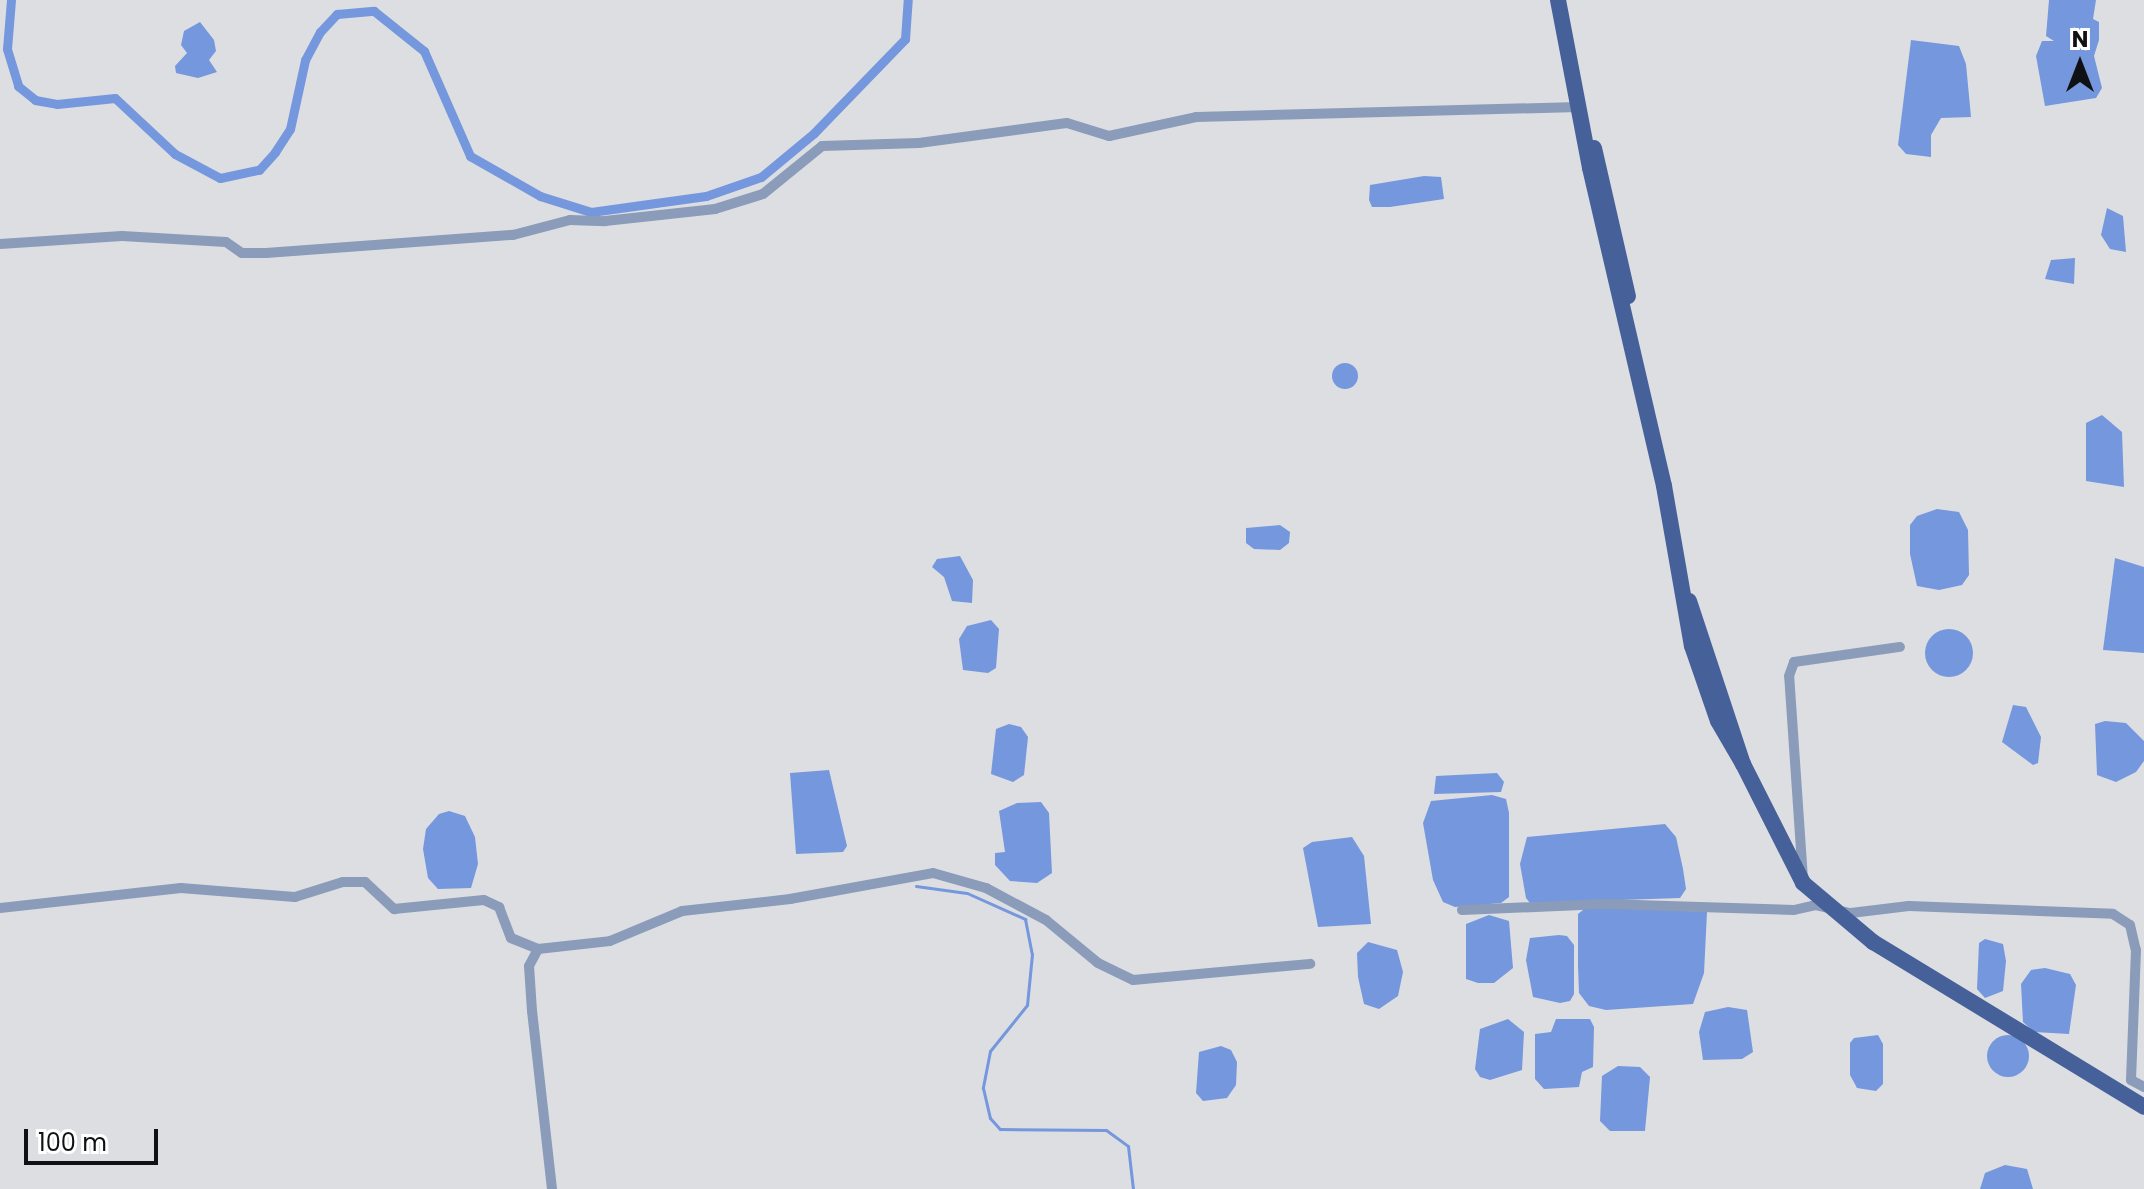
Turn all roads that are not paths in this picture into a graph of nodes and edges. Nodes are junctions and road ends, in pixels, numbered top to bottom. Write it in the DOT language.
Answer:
graph roads {
  1 [pos="1558,0"];
  2 [pos="1579,107"];
  3 [pos="0,244"];
  4 [pos="1900,647"];
  5 [pos="1803,883"];
  6 [pos="0,908"];
  7 [pos="1831,909"];
  8 [pos="1462,910"];
  9 [pos="538,949"];
  10 [pos="1310,964"];
  11 [pos="2144,1087"];
  12 [pos="2144,1107"];
  13 [pos="552,1189"];
  1 -- 2 [label="main road"];
  2 -- 3 [label="street"];
  2 -- 5 [label="main road"];
  4 -- 5 [label="street"];
  5 -- 7 [label="main road"];
  6 -- 9 [label="street"];
  7 -- 8 [label="street"];
  7 -- 11 [label="street"];
  7 -- 12 [label="main road"];
  9 -- 10 [label="street"];
  9 -- 13 [label="street"];
}
